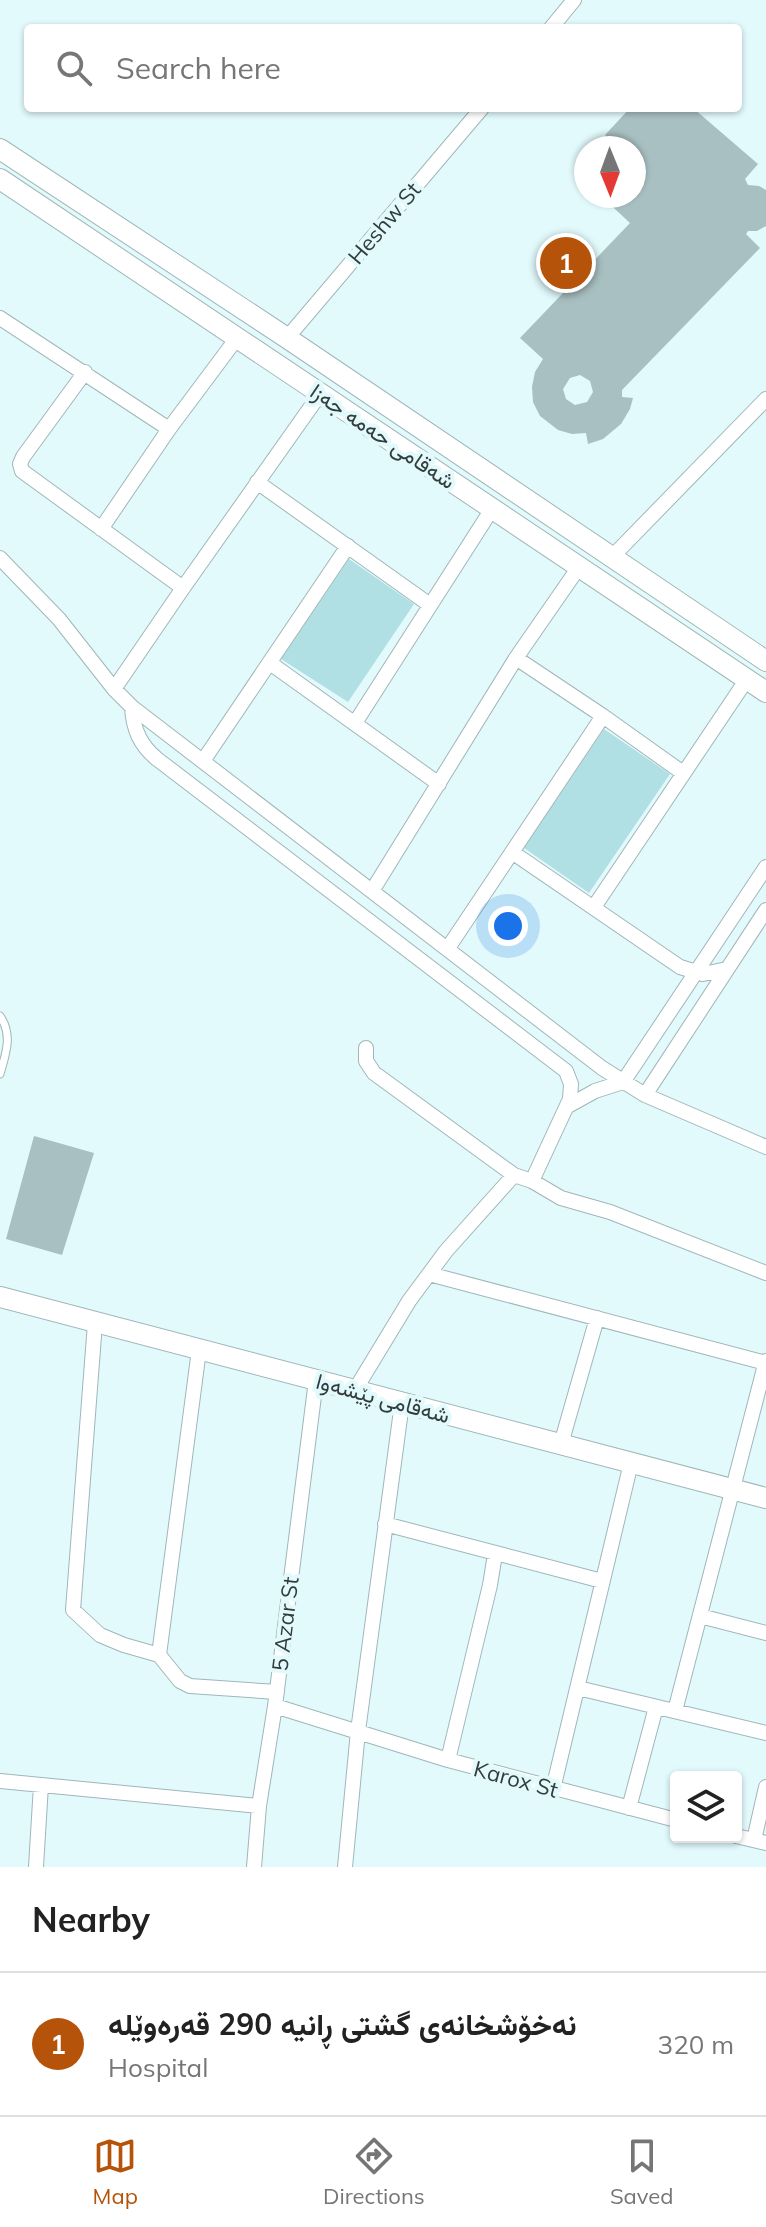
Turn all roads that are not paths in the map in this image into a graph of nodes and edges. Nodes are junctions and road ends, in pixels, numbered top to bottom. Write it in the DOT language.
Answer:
graph roads {
  1 [pos="574,0"];
  2 [pos="554,24"];
  3 [pos="479,112"];
  4 [pos="0,149"];
  5 [pos="0,179"];
  6 [pos="0,318"];
  7 [pos="237,338"];
  8 [pos="287,338"];
  9 [pos="85,372"];
  10 [pos="357,385"];
  11 [pos="320,394"];
  12 [pos="766,399"];
  13 [pos="341,407"];
  14 [pos="402,416"];
  15 [pos="169,429"];
  16 [pos="387,438"];
  17 [pos="257,482"];
  18 [pos="492,509"];
  19 [pos="101,529"];
  20 [pos="348,546"];
  21 [pos="0,558"];
  22 [pos="611,558"];
  23 [pos="579,567"];
  24 [pos="183,588"];
  25 [pos="430,605"];
  26 [pos="516,658"];
  27 [pos="766,661"];
  28 [pos="270,663"];
  29 [pos="747,679"];
  30 [pos="114,689"];
  31 [pos="766,692"];
  32 [pos="132,707"];
  33 [pos="603,716"];
  34 [pos="355,723"];
  35 [pos="203,761"];
  36 [pos="683,773"];
  37 [pos="439,784"];
  38 [pos="512,852"];
  39 [pos="766,867"];
  40 [pos="372,891"];
  41 [pos="594,907"];
  42 [pos="766,910"];
  43 [pos="448,948"];
  44 [pos="727,969"];
  45 [pos="694,973"];
  46 [pos="0,1016"];
  47 [pos="366,1048"];
  48 [pos="0,1074"];
  49 [pos="623,1082"];
  50 [pos="645,1095"];
  51 [pos="568,1106"];
  52 [pos="766,1147"];
  53 [pos="514,1175"];
  54 [pos="532,1181"];
  55 [pos="766,1273"];
  56 [pos="429,1274"];
  57 [pos="0,1297"];
  58 [pos="597,1318"];
  59 [pos="95,1323"];
  60 [pos="199,1350"];
  61 [pos="766,1362"];
  62 [pos="316,1380"];
  63 [pos="355,1390"];
  64 [pos="402,1403"];
  65 [pos="561,1444"];
  66 [pos="631,1463"];
  67 [pos="732,1489"];
  68 [pos="766,1498"];
  69 [pos="385,1524"];
  70 [pos="495,1554"];
  71 [pos="602,1581"];
  72 [pos="700,1616"];
  73 [pos="766,1633"];
  74 [pos="159,1655"];
  75 [pos="578,1688"];
  76 [pos="276,1699"];
  77 [pos="656,1707"];
  78 [pos="675,1711"];
  79 [pos="358,1731"];
  80 [pos="766,1733"];
  81 [pos="448,1760"];
  82 [pos="0,1781"];
  83 [pos="41,1785"];
  84 [pos="766,1787"];
  85 [pos="553,1789"];
  86 [pos="259,1806"];
  87 [pos="629,1808"];
  88 [pos="670,1818"];
  89 [pos="760,1842"];
  90 [pos="36,1867"];
  91 [pos="254,1867"];
  92 [pos="345,1867"];
  1 -- 2 [label="street"];
  3 -- 8 [label="street, Heshw St"];
  4 -- 8 [label="street, شەقامی حەمە جەزا"];
  5 -- 7 [label="street, شەقامی حەمە جەزا"];
  6 -- 9 [label="street"];
  7 -- 11 [label="street, شەقامی حەمە جەزا"];
  7 -- 15 [label="street"];
  8 -- 10 [label="street, شەقامی حەمە جەزا"];
  9 -- 15 [label="street"];
  9 -- 19 [label="street"];
  10 -- 13 [label="street"];
  10 -- 14 [label="street, شەقامی حەمە جەزا"];
  11 -- 13 [label="street, شەقامی حەمە جەزا"];
  11 -- 17 [label="street"];
  12 -- 22 [label="street"];
  13 -- 16 [label="street, شەقامی حەمە جەزا"];
  14 -- 16 [label="street"];
  14 -- 22 [label="street, شەقامی حەمە جەزا"];
  15 -- 19 [label="street"];
  16 -- 18 [label="street, شەقامی حەمە جەزا"];
  17 -- 20 [label="street"];
  17 -- 24 [label="street"];
  18 -- 23 [label="street, شەقامی حەمە جەزا"];
  18 -- 25 [label="street"];
  19 -- 24 [label="street"];
  20 -- 25 [label="street"];
  20 -- 28 [label="street"];
  21 -- 30 [label="street"];
  22 -- 27 [label="street, شەقامی حەمە جەزا"];
  23 -- 26 [label="street"];
  23 -- 29 [label="street, شەقامی حەمە جەزا"];
  24 -- 30 [label="street"];
  25 -- 34 [label="street"];
  26 -- 33 [label="street"];
  26 -- 37 [label="street"];
  28 -- 34 [label="street"];
  28 -- 35 [label="street"];
  29 -- 31 [label="street, شەقامی حەمە جەزا"];
  29 -- 36 [label="street"];
  30 -- 32 [label="street"];
  32 -- 35 [label="street"];
  32 -- 51 [label="street"];
  33 -- 36 [label="street"];
  33 -- 38 [label="street"];
  34 -- 37 [label="street"];
  35 -- 40 [label="street"];
  36 -- 41 [label="street"];
  37 -- 40 [label="street"];
  38 -- 41 [label="street"];
  38 -- 43 [label="street"];
  39 -- 45 [label="street"];
  40 -- 43 [label="street"];
  41 -- 45 [label="street"];
  42 -- 44 [label="street"];
  43 -- 49 [label="street"];
  44 -- 45 [label="street"];
  44 -- 50 [label="street"];
  45 -- 49 [label="street"];
  46 -- 48 [label="lane"];
  47 -- 53 [label="street"];
  49 -- 50 [label="street"];
  49 -- 51 [label="street"];
  50 -- 52 [label="street"];
  51 -- 54 [label="street"];
  53 -- 54 [label="street"];
  53 -- 56 [label="street"];
  54 -- 55 [label="street"];
  56 -- 58 [label="street"];
  56 -- 63 [label="street"];
  57 -- 59 [label="street, شەقامی پێشەوا"];
  58 -- 61 [label="street"];
  58 -- 65 [label="street"];
  59 -- 60 [label="street, شەقامی پێشەوا"];
  59 -- 74 [label="street"];
  60 -- 62 [label="street, شەقامی پێشەوا"];
  60 -- 74 [label="street"];
  61 -- 67 [label="street"];
  62 -- 63 [label="street, شەقامی پێشەوا"];
  62 -- 76 [label="street, 5 Azar St"];
  63 -- 64 [label="street, شەقامی پێشەوا"];
  64 -- 65 [label="street, شەقامی پێشەوا"];
  64 -- 69 [label="street"];
  65 -- 66 [label="street, شەقامی پێشەوا"];
  66 -- 67 [label="street, شەقامی پێشەوا"];
  66 -- 71 [label="street"];
  67 -- 68 [label="street, شەقامی پێشەوا"];
  67 -- 72 [label="street"];
  69 -- 70 [label="street"];
  69 -- 79 [label="street"];
  70 -- 71 [label="street"];
  70 -- 81 [label="street"];
  71 -- 75 [label="street"];
  72 -- 73 [label="street"];
  72 -- 78 [label="street"];
  74 -- 76 [label="street, Karox St"];
  75 -- 77 [label="street"];
  75 -- 85 [label="street"];
  76 -- 79 [label="street, Karox St"];
  76 -- 86 [label="street, 5 Azar St"];
  77 -- 78 [label="street"];
  77 -- 87 [label="street"];
  78 -- 80 [label="street"];
  79 -- 81 [label="street, Karox St"];
  79 -- 92 [label="street"];
  81 -- 85 [label="street, Karox St"];
  82 -- 83 [label="street"];
  83 -- 86 [label="street"];
  83 -- 90 [label="street"];
  84 -- 89 [label="street"];
  85 -- 87 [label="street, Karox St"];
  86 -- 91 [label="street, 5 Azar St"];
  87 -- 88 [label="street, Karox St"];
}
